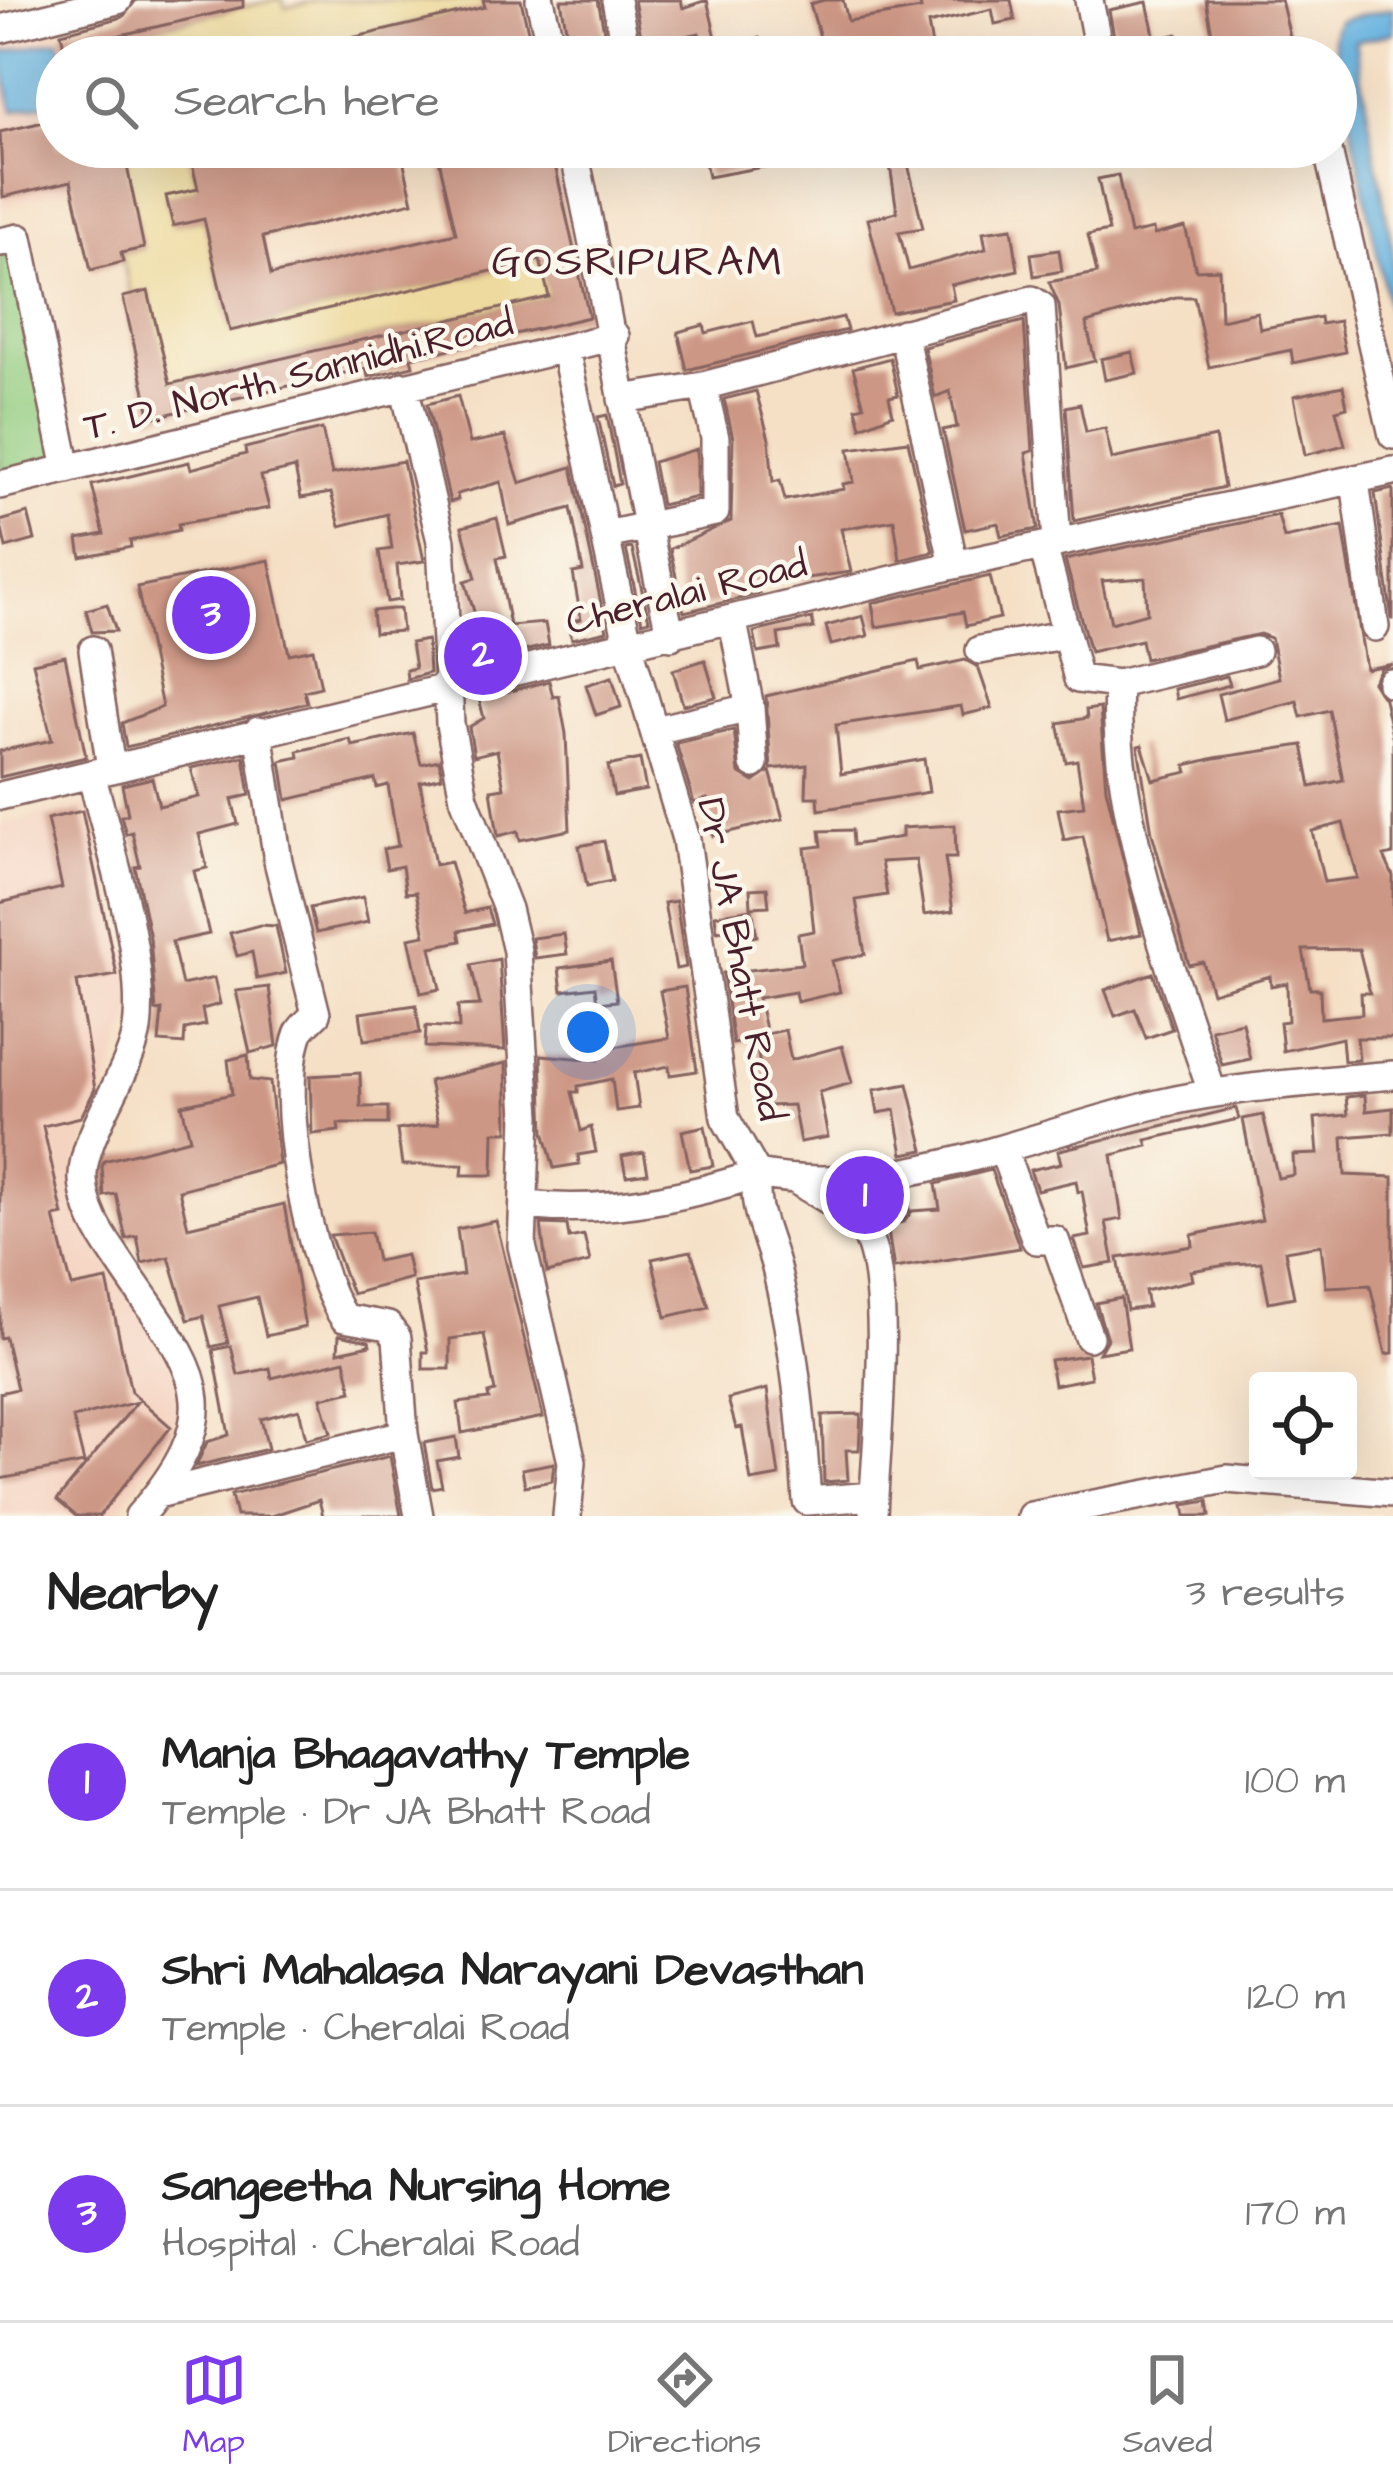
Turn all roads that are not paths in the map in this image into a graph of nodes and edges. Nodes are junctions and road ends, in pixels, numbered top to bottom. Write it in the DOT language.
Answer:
graph roads {
  1 [pos="541,0"];
  2 [pos="616,0"];
  3 [pos="109,1"];
  4 [pos="1092,1"];
  5 [pos="0,29"];
  6 [pos="549,36"];
  7 [pos="623,36"];
  8 [pos="1097,36"];
  9 [pos="583,168"];
  10 [pos="1332,168"];
  11 [pos="9,240"];
  12 [pos="903,333"];
  13 [pos="614,336"];
  14 [pos="565,349"];
  15 [pos="404,386"];
  16 [pos="703,386"];
  17 [pos="622,399"];
  18 [pos="1393,435"];
  19 [pos="67,469"];
  20 [pos="1393,472"];
  21 [pos="1355,481"];
  22 [pos="0,484"];
  23 [pos="646,527"];
  24 [pos="606,535"];
  25 [pos="1050,545"];
  26 [pos="954,565"];
  27 [pos="733,622"];
  28 [pos="1375,627"];
  29 [pos="1063,634"];
  30 [pos="671,636"];
  31 [pos="628,643"];
  32 [pos="93,650"];
  33 [pos="980,650"];
  34 [pos="1256,651"];
  35 [pos="1118,684"];
  36 [pos="452,691"];
  37 [pos="750,708"];
  38 [pos="656,730"];
  39 [pos="258,731"];
  40 [pos="754,764"];
  41 [pos="101,771"];
  42 [pos="0,796"];
  43 [pos="1393,1075"];
  44 [pos="1212,1092"];
  45 [pos="1003,1150"];
  46 [pos="893,1172"];
  47 [pos="757,1174"];
  48 [pos="799,1182"];
  49 [pos="526,1204"];
  50 [pos="844,1212"];
  51 [pos="1089,1337"];
  52 [pos="404,1435"];
  53 [pos="158,1494"];
  54 [pos="1389,1500"];
  55 [pos="873,1506"];
  56 [pos="1059,1512"];
  57 [pos="139,1516"];
  58 [pos="419,1516"];
  59 [pos="567,1516"];
  60 [pos="1030,1516"];
  1 -- 6 [label="street"];
  2 -- 7 [label="street"];
  3 -- 5 [label="street"];
  4 -- 8 [label="street"];
  9 -- 13 [label="street"];
  10 -- 18 [label="street"];
  11 -- 19 [label="street"];
  12 -- 16 [label="street"];
  12 -- 25 [label="street"];
  12 -- 26 [label="street"];
  13 -- 14 [label="street, T. D. North Sannidhi.Road"];
  13 -- 17 [label="street"];
  14 -- 15 [label="street, T. D. North Sannidhi.Road"];
  14 -- 24 [label="street, Dr JA Bhatt Road"];
  15 -- 19 [label="street, T. D. North Sannidhi.Road"];
  15 -- 36 [label="street"];
  16 -- 17 [label="street"];
  16 -- 23 [label="street"];
  17 -- 23 [label="street"];
  19 -- 22 [label="street, T. D. North Sannidhi.Road"];
  20 -- 21 [label="street, Cheralai Road"];
  21 -- 25 [label="street, Cheralai Road"];
  21 -- 28 [label="street"];
  23 -- 24 [label="street"];
  23 -- 30 [label="street"];
  24 -- 31 [label="street, Dr JA Bhatt Road"];
  25 -- 26 [label="street, Cheralai Road"];
  25 -- 29 [label="street"];
  26 -- 27 [label="street, Cheralai Road"];
  27 -- 30 [label="street, Cheralai Road"];
  27 -- 37 [label="street"];
  29 -- 33 [label="street"];
  29 -- 35 [label="street"];
  30 -- 31 [label="street, Cheralai Road"];
  31 -- 36 [label="street, Cheralai Road"];
  31 -- 38 [label="street, Dr JA Bhatt Road"];
  32 -- 41 [label="street"];
  34 -- 35 [label="street"];
  35 -- 44 [label="street"];
  36 -- 39 [label="street, Cheralai Road"];
  36 -- 49 [label="street"];
  37 -- 38 [label="street"];
  37 -- 40 [label="street"];
  38 -- 47 [label="street, Dr JA Bhatt Road"];
  39 -- 41 [label="street, Cheralai Road"];
  39 -- 52 [label="street"];
  41 -- 42 [label="street, Cheralai Road"];
  41 -- 53 [label="street"];
  43 -- 44 [label="street"];
  44 -- 45 [label="street"];
  45 -- 46 [label="street"];
  45 -- 51 [label="street"];
  46 -- 48 [label="street"];
  46 -- 50 [label="street"];
  47 -- 48 [label="street, Dr JA Bhatt Road"];
  47 -- 49 [label="street"];
  47 -- 55 [label="street"];
  48 -- 50 [label="street"];
  49 -- 59 [label="street"];
  50 -- 55 [label="street"];
  52 -- 53 [label="street"];
  52 -- 58 [label="street"];
  53 -- 57 [label="street"];
  54 -- 56 [label="street"];
  56 -- 60 [label="street"];
}
